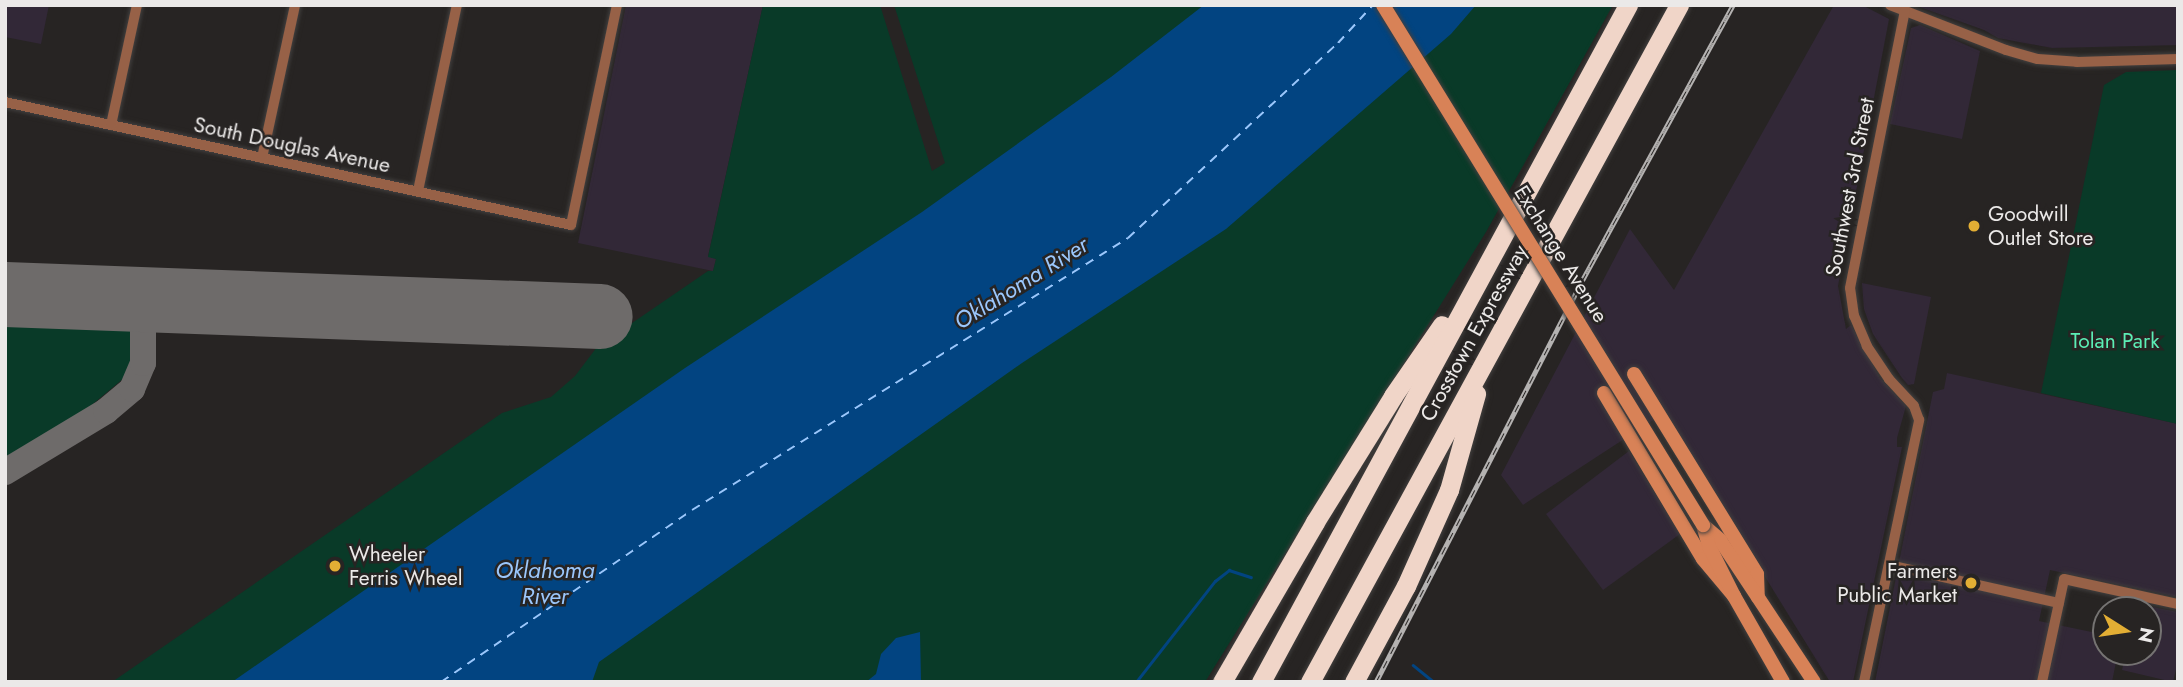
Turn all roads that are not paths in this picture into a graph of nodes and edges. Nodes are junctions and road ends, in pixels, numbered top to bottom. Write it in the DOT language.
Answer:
graph roads {
  1 [pos="137,5"];
  2 [pos="295,5"];
  3 [pos="457,5"];
  4 [pos="617,5"];
  5 [pos="1383,5"];
  6 [pos="1628,5"];
  7 [pos="1679,5"];
  8 [pos="1890,5"];
  9 [pos="1905,11"];
  10 [pos="2178,59"];
  11 [pos="5,102"];
  12 [pos="111,125"];
  13 [pos="262,158"];
  14 [pos="418,191"];
  15 [pos="1504,235"];
  16 [pos="1484,365"];
  17 [pos="1634,373"];
  18 [pos="1604,393"];
  19 [pos="1703,525"];
  20 [pos="1889,565"];
  21 [pos="1734,596"];
  22 [pos="1758,597"];
  23 [pos="2059,603"];
  24 [pos="2178,604"];
  25 [pos="1222,682"];
  26 [pos="1261,682"];
  27 [pos="1310,682"];
  28 [pos="1353,682"];
  29 [pos="1783,682"];
  30 [pos="1814,682"];
  31 [pos="1864,682"];
  32 [pos="2042,682"];
  1 -- 12 [label="street"];
  2 -- 13 [label="street"];
  3 -- 14 [label="street"];
  4 -- 14 [label="street, South Douglas Avenue"];
  5 -- 19 [label="main road, Exchange Avenue, bridge"];
  6 -- 15 [label="highway, Crosstown Expressway"];
  7 -- 16 [label="highway, Crosstown Expressway"];
  8 -- 9 [label="street"];
  9 -- 10 [label="street"];
  9 -- 20 [label="street, Southwest 3rd Street"];
  11 -- 12 [label="street, South Douglas Avenue"];
  12 -- 13 [label="street, South Douglas Avenue"];
  13 -- 14 [label="street, South Douglas Avenue"];
  15 -- 25 [label="highway"];
  15 -- 26 [label="highway, Crosstown Expressway"];
  16 -- 27 [label="highway, Crosstown Expressway"];
  16 -- 28 [label="highway"];
  17 -- 18 [label="street"];
  17 -- 22 [label="main road"];
  18 -- 21 [label="main road"];
  19 -- 21 [label="main road, Exchange Avenue"];
  19 -- 22 [label="main road, Exchange Avenue"];
  20 -- 23 [label="street"];
  20 -- 31 [label="street, Southwest 3rd Street"];
  21 -- 29 [label="main road, Exchange Avenue"];
  22 -- 30 [label="main road, Exchange Avenue"];
  23 -- 24 [label="street"];
  23 -- 32 [label="street"];
}
